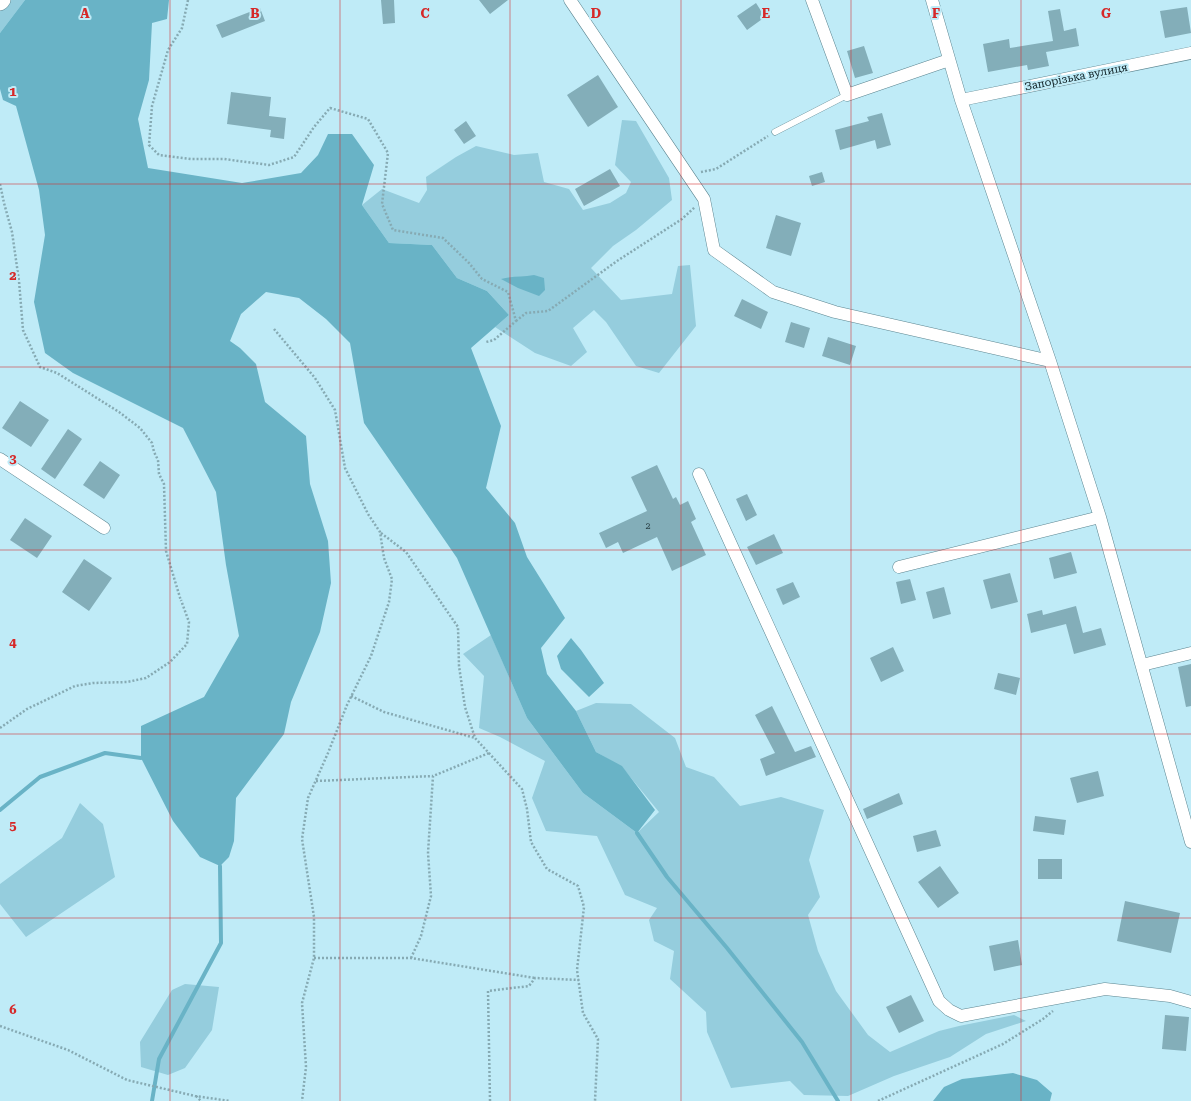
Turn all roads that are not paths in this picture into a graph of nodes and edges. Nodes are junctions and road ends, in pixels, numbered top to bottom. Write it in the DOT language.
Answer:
graph roads {
  1 [pos="570,0"];
  2 [pos="812,0"];
  3 [pos="932,0"];
  4 [pos="1191,53"];
  5 [pos="949,60"];
  6 [pos="848,95"];
  7 [pos="961,100"];
  8 [pos="775,132"];
  9 [pos="1050,361"];
  10 [pos="0,459"];
  11 [pos="699,474"];
  12 [pos="1100,517"];
  13 [pos="104,528"];
  14 [pos="899,567"];
  15 [pos="1191,653"];
  16 [pos="1142,665"];
  17 [pos="1191,842"];
  18 [pos="1191,1002"];
  1 -- 9 [label="street"];
  2 -- 6 [label="street"];
  3 -- 5 [label="street"];
  4 -- 7 [label="street, Запорізька вулиця"];
  5 -- 6 [label="street"];
  5 -- 7 [label="street"];
  6 -- 8 [label="lane"];
  7 -- 9 [label="street"];
  9 -- 12 [label="street"];
  10 -- 13 [label="street"];
  11 -- 18 [label="street"];
  12 -- 14 [label="street"];
  12 -- 16 [label="street"];
  15 -- 16 [label="street"];
  16 -- 17 [label="street"];
}
